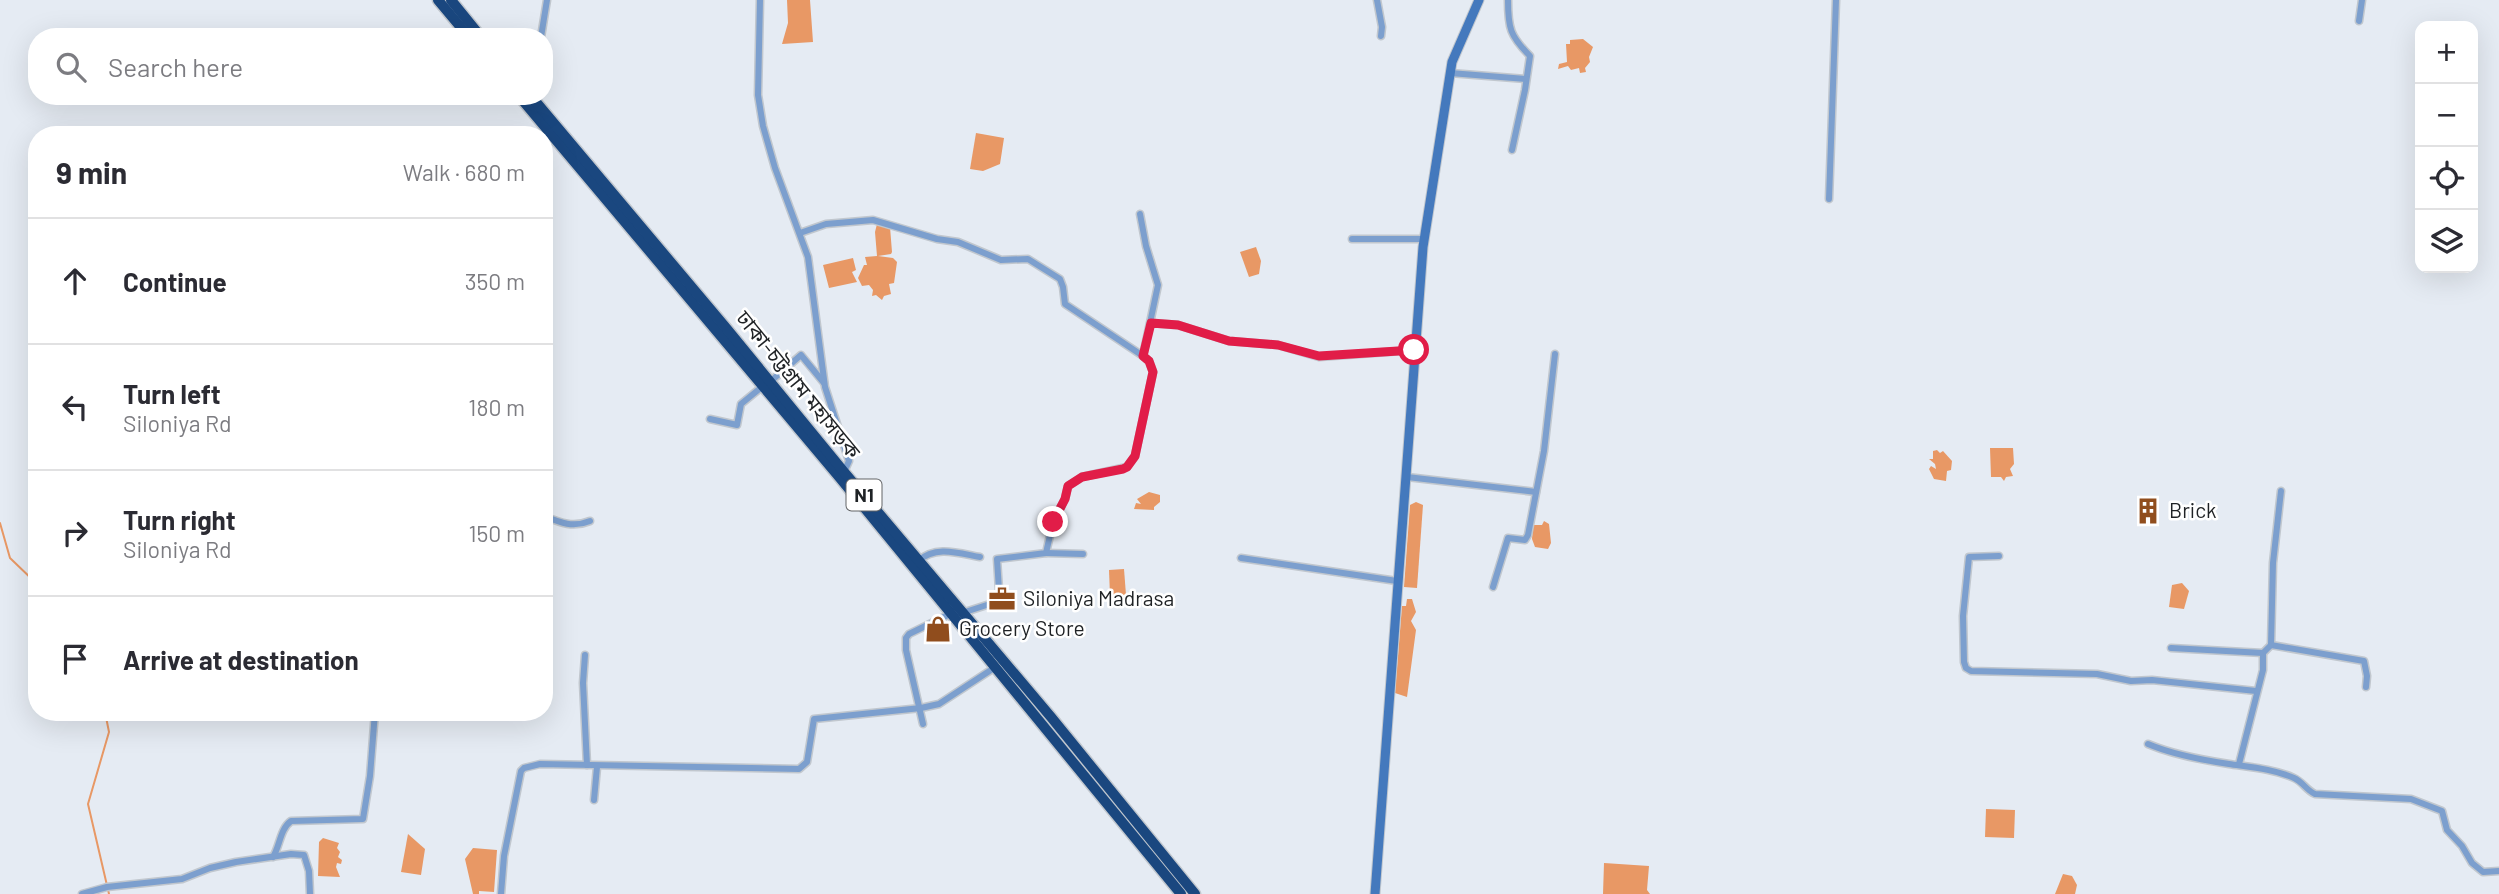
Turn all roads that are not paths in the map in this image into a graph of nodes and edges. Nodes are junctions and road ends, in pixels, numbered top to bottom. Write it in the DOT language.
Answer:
graph roads {
  1 [pos="438,0"];
  2 [pos="451,0"];
  3 [pos="547,0"];
  4 [pos="760,0"];
  5 [pos="1377,0"];
  6 [pos="1479,0"];
  7 [pos="1508,0"];
  8 [pos="1836,0"];
  9 [pos="2362,0"];
  10 [pos="2359,21"];
  11 [pos="461,28"];
  12 [pos="474,28"];
  13 [pos="542,28"];
  14 [pos="1381,36"];
  15 [pos="1450,73"];
  16 [pos="1526,79"];
  17 [pos="527,105"];
  18 [pos="538,105"];
  19 [pos="545,126"];
  20 [pos="553,135"];
  21 [pos="1512,150"];
  22 [pos="1829,199"];
  23 [pos="1140,214"];
  24 [pos="800,233"];
  25 [pos="1352,239"];
  26 [pos="1424,239"];
  27 [pos="1151,323"];
  28 [pos="1414,350"];
  29 [pos="1555,354"];
  30 [pos="1143,356"];
  31 [pos="824,383"];
  32 [pos="767,384"];
  33 [pos="710,419"];
  34 [pos="844,472"];
  35 [pos="1407,477"];
  36 [pos="2281,491"];
  37 [pos="1536,492"];
  38 [pos="553,519"];
  39 [pos="590,521"];
  40 [pos="1046,553"];
  41 [pos="1083,554"];
  42 [pos="1999,556"];
  43 [pos="981,557"];
  44 [pos="1241,558"];
  45 [pos="918,561"];
  46 [pos="1397,581"];
  47 [pos="1493,587"];
  48 [pos="962,613"];
  49 [pos="950,614"];
  50 [pos="2271,645"];
  51 [pos="2171,648"];
  52 [pos="2263,653"];
  53 [pos="585,655"];
  54 [pos="994,668"];
  55 [pos="2366,687"];
  56 [pos="2256,691"];
  57 [pos="921,708"];
  58 [pos="374,721"];
  59 [pos="923,724"];
  60 [pos="2148,744"];
  61 [pos="1080,753"];
  62 [pos="1070,760"];
  63 [pos="2239,764"];
  64 [pos="587,765"];
  65 [pos="597,767"];
  66 [pos="1085,769"];
  67 [pos="594,800"];
  68 [pos="274,857"];
  69 [pos="2499,872"];
  70 [pos="82,894"];
  71 [pos="310,894"];
  72 [pos="501,894"];
  73 [pos="1181,894"];
  74 [pos="1195,894"];
  75 [pos="1375,894"];
  1 -- 11 [label="highway"];
  2 -- 12 [label="highway"];
  3 -- 13 [label="street"];
  4 -- 24 [label="street"];
  5 -- 14 [label="street"];
  6 -- 15 [label="main road"];
  7 -- 16 [label="street"];
  8 -- 22 [label="street"];
  9 -- 10 [label="street"];
  15 -- 16 [label="street"];
  15 -- 26 [label="main road"];
  16 -- 21 [label="street"];
  17 -- 19 [label="highway, ঢাকা-চট্টগ্রাম মহাসড়ক / N1"];
  18 -- 32 [label="highway, ঢাকা-চট্টগ্রাম মহাসড়ক / N1"];
  20 -- 32 [label="highway, ঢাকা-চট্টগ্রাম মহাসড়ক / N1"];
  23 -- 27 [label="street"];
  24 -- 30 [label="street"];
  24 -- 31 [label="street"];
  25 -- 26 [label="street"];
  26 -- 28 [label="main road"];
  27 -- 28 [label="street"];
  27 -- 30 [label="street"];
  28 -- 35 [label="main road"];
  29 -- 37 [label="street"];
  30 -- 40 [label="street"];
  31 -- 32 [label="street"];
  31 -- 34 [label="street"];
  32 -- 33 [label="street"];
  32 -- 34 [label="highway, ঢাকা-চট্টগ্রাম মহাসড়ক / N1"];
  32 -- 49 [label="highway, ঢাকা-চট্টগ্রাম মহাসড়ক / N1"];
  34 -- 45 [label="highway, ঢাকা-চট্টগ্রাম মহাসড়ক / N1"];
  35 -- 37 [label="street"];
  35 -- 46 [label="main road"];
  36 -- 50 [label="street"];
  37 -- 47 [label="street"];
  38 -- 39 [label="street"];
  40 -- 41 [label="street"];
  40 -- 48 [label="street"];
  42 -- 56 [label="street"];
  43 -- 45 [label="street"];
  44 -- 46 [label="street"];
  45 -- 48 [label="highway, ঢাকা-চট্টগ্রাম মহাসড়ক / N1"];
  46 -- 75 [label="main road"];
  48 -- 61 [label="highway, ঢাকা-চট্টগ্রাম মহাসড়ক / N1"];
  49 -- 54 [label="highway, ঢাকা-চট্টগ্রাম মহাসড়ক / N1"];
  49 -- 57 [label="street"];
  50 -- 52 [label="street"];
  50 -- 55 [label="street"];
  51 -- 52 [label="street"];
  52 -- 56 [label="street"];
  53 -- 64 [label="street"];
  54 -- 57 [label="street"];
  54 -- 62 [label="highway, ঢাকা-চট্টগ্রাম মহাসড়ক / N1"];
  56 -- 63 [label="street"];
  57 -- 59 [label="street"];
  57 -- 65 [label="street"];
  58 -- 68 [label="street"];
  60 -- 63 [label="street"];
  61 -- 62 [label="highway"];
  61 -- 66 [label="highway, ঢাকা-চট্টগ্রাম মহাসড়ক / N1"];
  62 -- 66 [label="highway, ঢাকা-চট্টগ্রাম মহাসড়ক / N1"];
  63 -- 69 [label="street"];
  64 -- 65 [label="street"];
  64 -- 72 [label="street"];
  65 -- 67 [label="street"];
  66 -- 73 [label="highway, ঢাকা-চট্টগ্রাম মহাসড়ক / N1"];
  66 -- 74 [label="highway, ঢাকা-চট্টগ্রাম মহাসড়ক / N1"];
  68 -- 70 [label="street"];
  68 -- 71 [label="street"];
}
